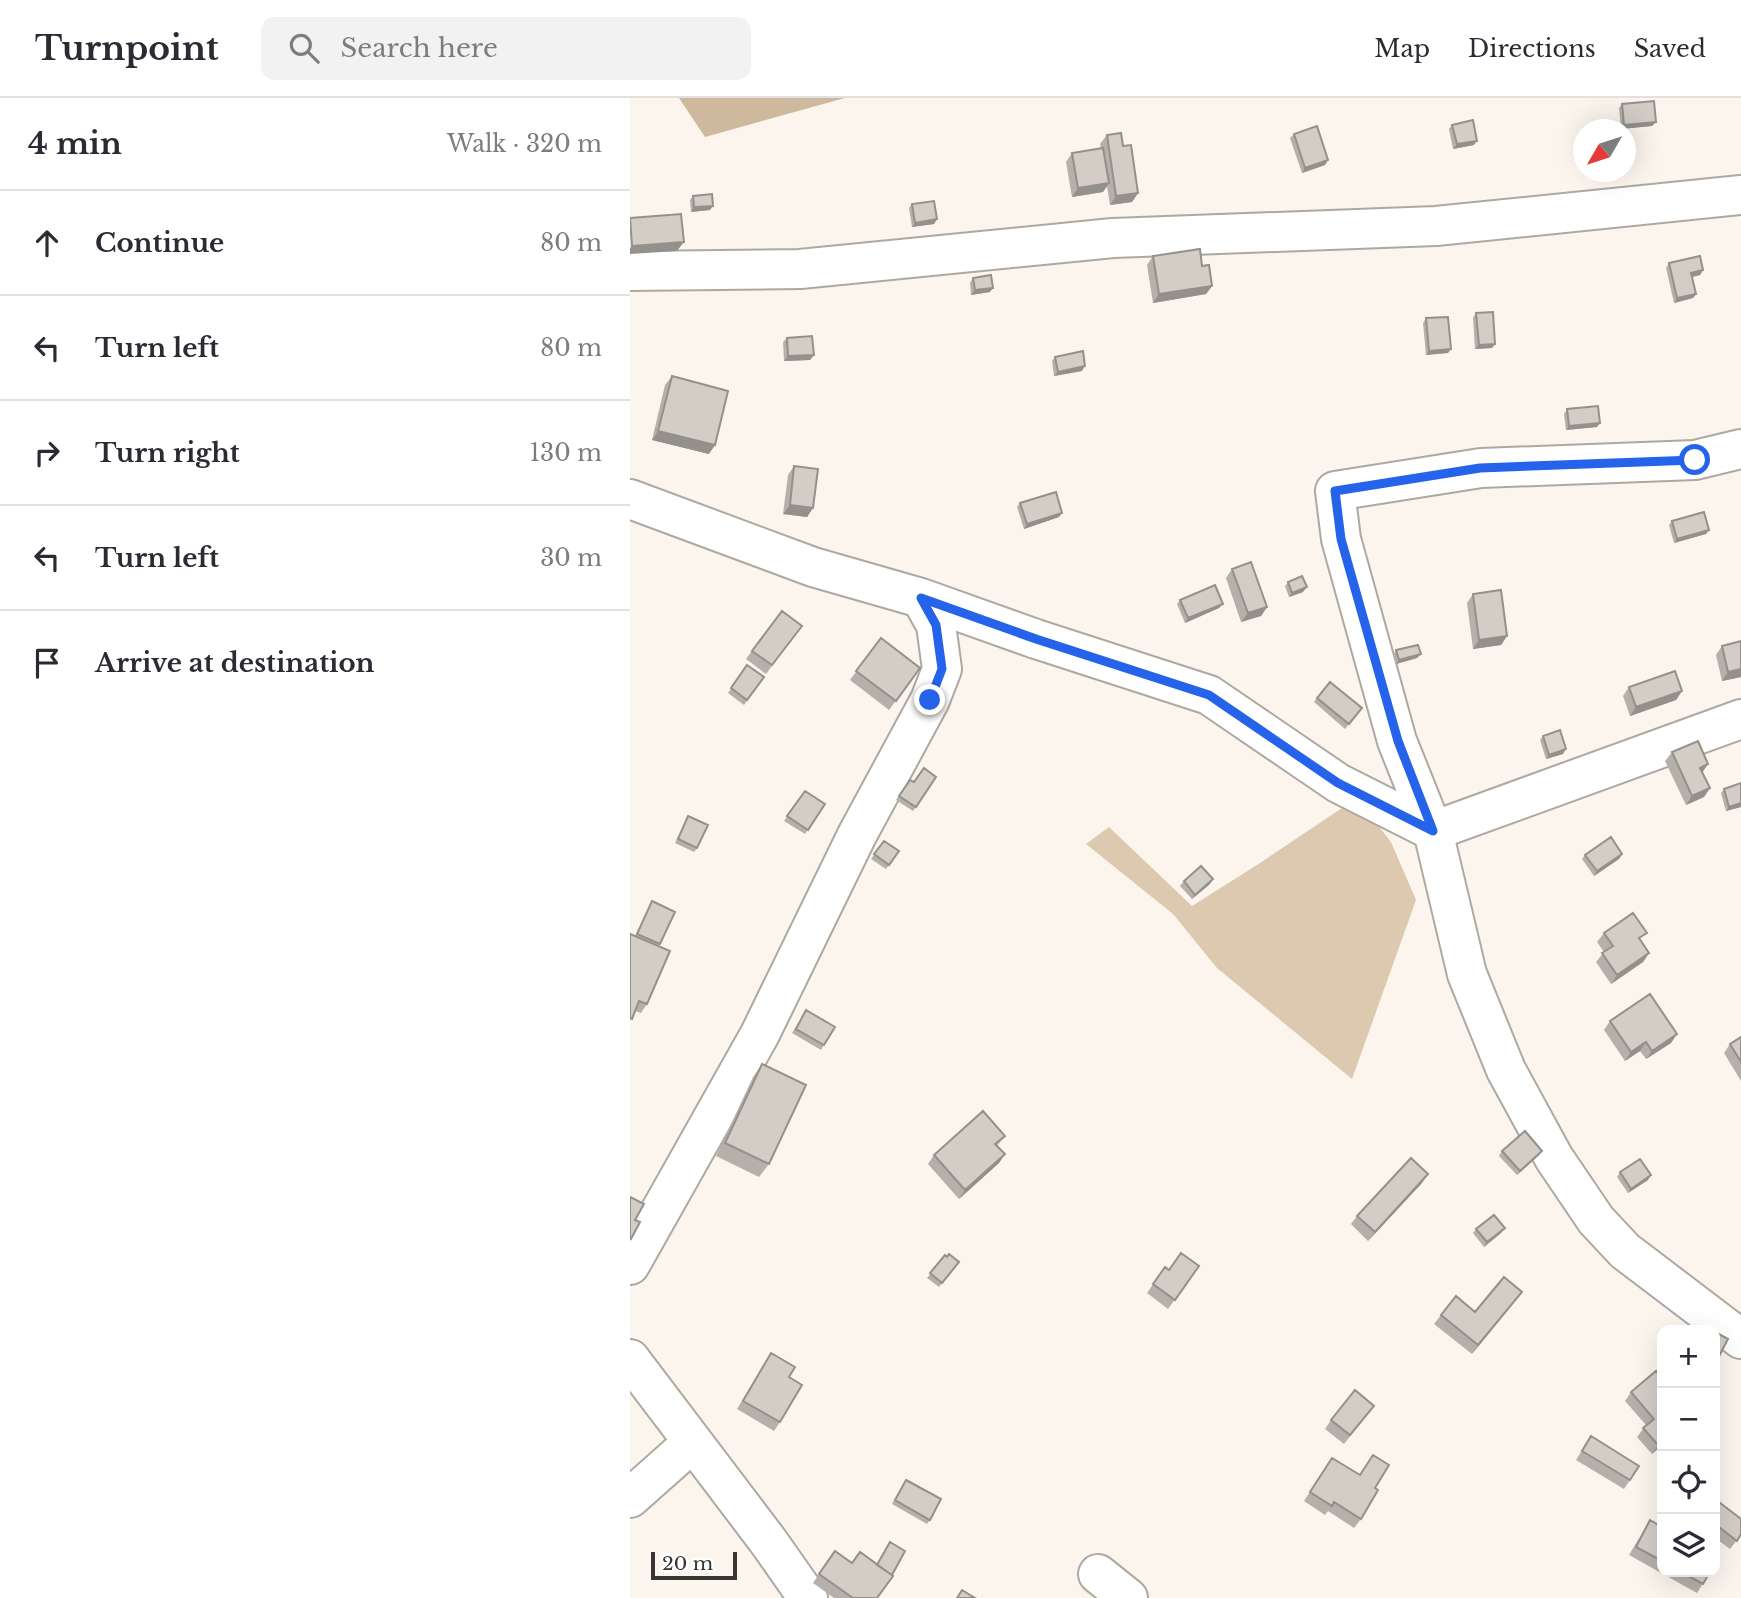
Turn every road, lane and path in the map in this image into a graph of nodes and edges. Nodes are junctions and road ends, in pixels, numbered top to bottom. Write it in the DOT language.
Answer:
graph roads {
  1 [pos="1741,195"];
  2 [pos="630,271"];
  3 [pos="1741,449"];
  4 [pos="630,499"];
  5 [pos="921,598"];
  6 [pos="1741,719"];
  7 [pos="1433,831"];
  8 [pos="630,1265"];
  9 [pos="1741,1339"];
  10 [pos="630,1359"];
  11 [pos="693,1442"];
  12 [pos="630,1497"];
  13 [pos="1098,1574"];
  14 [pos="808,1598"];
  15 [pos="1129,1598"];
  1 -- 2 [label="street"];
  3 -- 7 [label="street"];
  4 -- 5 [label="street"];
  5 -- 7 [label="street"];
  5 -- 8 [label="street"];
  6 -- 7 [label="street"];
  7 -- 9 [label="street"];
  10 -- 11 [label="street"];
  11 -- 12 [label="street"];
  11 -- 14 [label="street"];
  13 -- 15 [label="street"];
}
